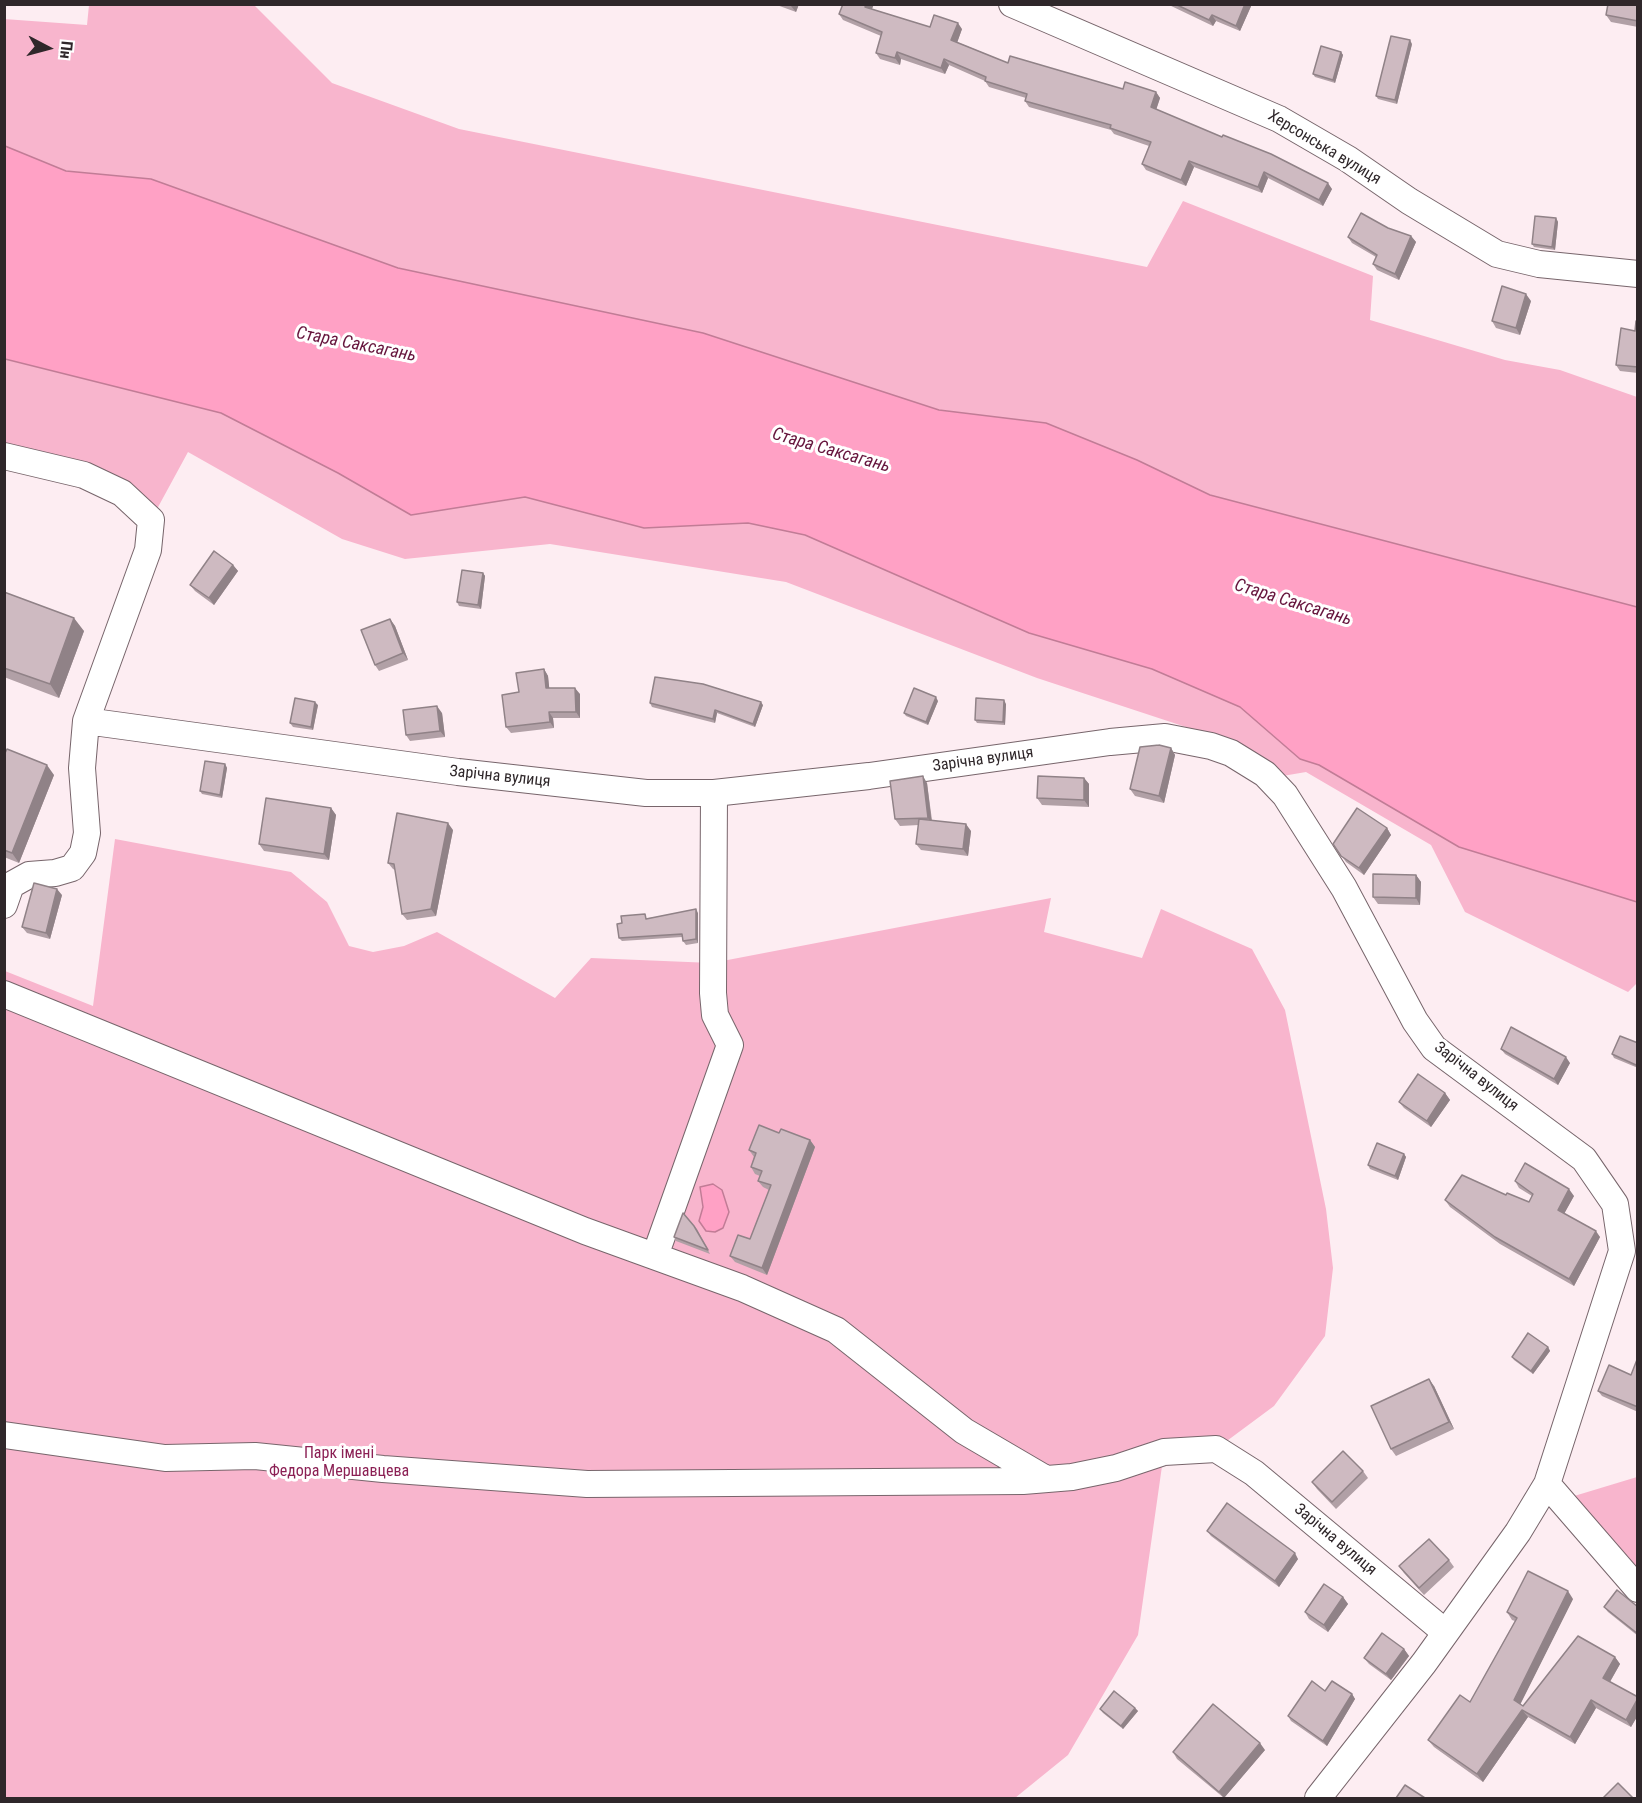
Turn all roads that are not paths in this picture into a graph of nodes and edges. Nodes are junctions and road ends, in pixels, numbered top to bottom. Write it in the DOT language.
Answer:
graph roads {
  1 [pos="1012,4"];
  2 [pos="1638,274"];
  3 [pos="4,456"];
  4 [pos="86,722"];
  5 [pos="714,793"];
  6 [pos="4,905"];
  7 [pos="4,994"];
  8 [pos="1630,1243"];
  9 [pos="655,1256"];
  10 [pos="4,1435"];
  11 [pos="1046,1479"];
  12 [pos="1547,1484"];
  13 [pos="1638,1589"];
  14 [pos="1445,1632"];
  15 [pos="1318,1798"];
  1 -- 2 [label="street, Херсонська вулиця"];
  3 -- 4 [label="street"];
  4 -- 5 [label="street, Зарічна вулиця"];
  4 -- 6 [label="street"];
  5 -- 8 [label="street, Зарічна вулиця"];
  5 -- 9 [label="street"];
  7 -- 9 [label="street"];
  8 -- 12 [label="street, Зарічна вулиця"];
  9 -- 11 [label="street"];
  10 -- 11 [label="street, Зарічна вулиця"];
  11 -- 14 [label="street, Зарічна вулиця"];
  12 -- 13 [label="street"];
  12 -- 14 [label="street, Зарічна вулиця"];
  14 -- 15 [label="street, Зарічна вулиця"];
}
